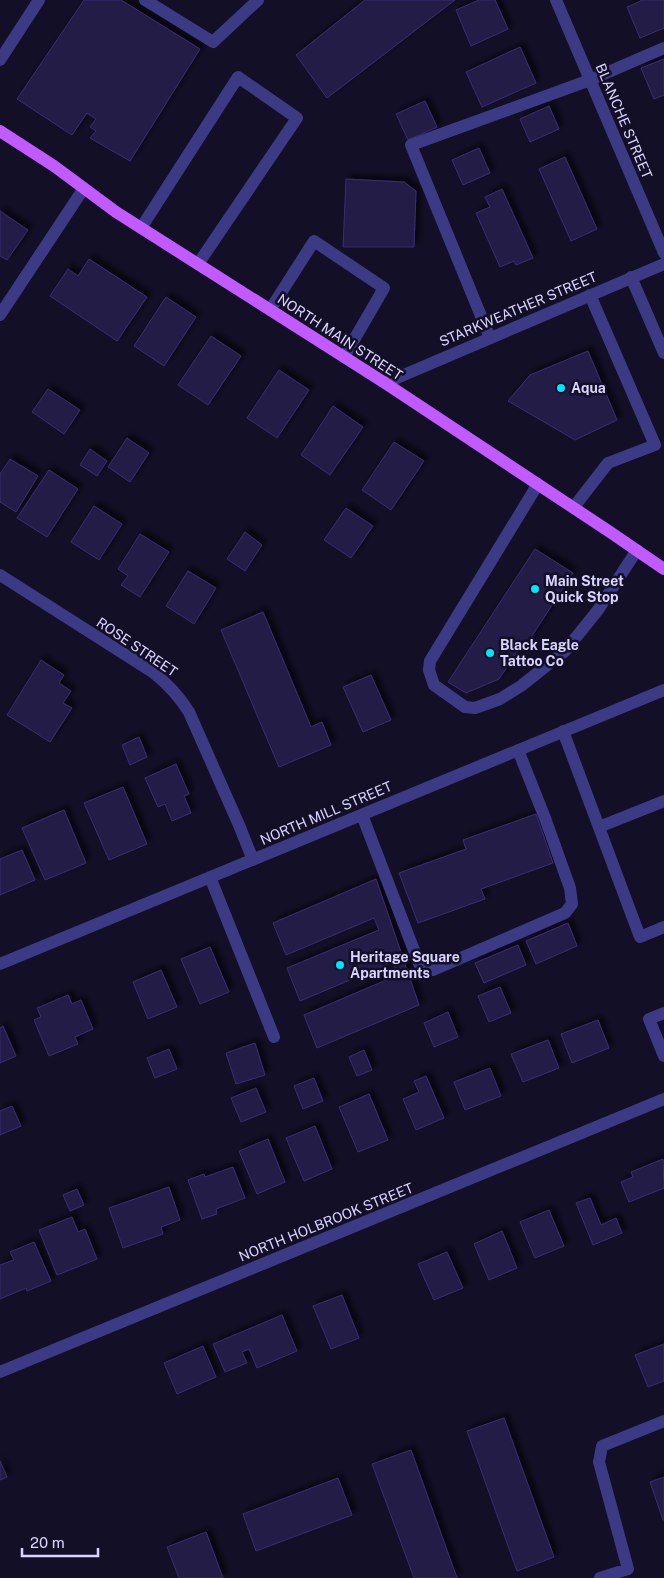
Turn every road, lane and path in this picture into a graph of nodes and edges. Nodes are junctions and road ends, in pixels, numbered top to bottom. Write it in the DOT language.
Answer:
graph roads {
  1 [pos="38,0"];
  2 [pos="145,0"];
  3 [pos="258,0"];
  4 [pos="556,0"];
  5 [pos="664,48"];
  6 [pos="0,60"];
  7 [pos="590,80"];
  8 [pos="0,131"];
  9 [pos="84,188"];
  10 [pos="141,228"];
  11 [pos="664,253"];
  12 [pos="198,264"];
  13 [pos="664,264"];
  14 [pos="631,277"];
  15 [pos="590,295"];
  16 [pos="5,297"];
  17 [pos="270,310"];
  18 [pos="0,315"];
  19 [pos="490,338"];
  20 [pos="664,353"];
  21 [pos="344,357"];
  22 [pos="384,383"];
  23 [pos="660,443"];
  24 [pos="538,484"];
  25 [pos="574,508"];
  26 [pos="638,550"];
  27 [pos="664,569"];
  28 [pos="0,575"];
  29 [pos="664,690"];
  30 [pos="563,732"];
  31 [pos="518,750"];
  32 [pos="664,801"];
  33 [pos="362,814"];
  34 [pos="599,827"];
  35 [pos="253,860"];
  36 [pos="210,877"];
  37 [pos="664,927"];
  38 [pos="0,964"];
  39 [pos="664,1013"];
  40 [pos="274,1037"];
  41 [pos="664,1056"];
  42 [pos="664,1099"];
  43 [pos="0,1372"];
  44 [pos="664,1421"];
  45 [pos="600,1578"];
  1 -- 6 [label="street"];
  2 -- 3 [label="street"];
  4 -- 7 [label="street, BLANCHE STREET"];
  5 -- 7 [label="street"];
  7 -- 11 [label="street, BLANCHE STREET"];
  7 -- 19 [label="street"];
  8 -- 9 [label="main road, NORTH MAIN STREET"];
  9 -- 10 [label="main road, NORTH MAIN STREET"];
  9 -- 16 [label="street"];
  10 -- 12 [label="main road, NORTH MAIN STREET"];
  10 -- 12 [label="street"];
  12 -- 17 [label="main road, NORTH MAIN STREET"];
  13 -- 14 [label="street, STARKWEATHER STREET"];
  14 -- 15 [label="street, STARKWEATHER STREET"];
  14 -- 20 [label="street"];
  15 -- 19 [label="street, STARKWEATHER STREET"];
  15 -- 23 [label="street"];
  16 -- 18 [label="street"];
  17 -- 21 [label="main road, NORTH MAIN STREET"];
  17 -- 21 [label="street"];
  19 -- 22 [label="street, STARKWEATHER STREET"];
  21 -- 22 [label="main road, NORTH MAIN STREET"];
  22 -- 24 [label="main road, NORTH MAIN STREET"];
  23 -- 25 [label="street"];
  24 -- 25 [label="main road, NORTH MAIN STREET"];
  24 -- 26 [label="street"];
  25 -- 26 [label="main road, NORTH MAIN STREET"];
  26 -- 27 [label="main road, NORTH MAIN STREET"];
  28 -- 35 [label="street, ROSE STREET"];
  29 -- 30 [label="street, NORTH MILL STREET"];
  30 -- 31 [label="street, NORTH MILL STREET"];
  30 -- 34 [label="street"];
  31 -- 33 [label="street, NORTH MILL STREET"];
  31 -- 33 [label="street"];
  32 -- 34 [label="street"];
  33 -- 35 [label="street, NORTH MILL STREET"];
  34 -- 37 [label="street"];
  35 -- 36 [label="street, NORTH MILL STREET"];
  36 -- 38 [label="street, NORTH MILL STREET"];
  36 -- 40 [label="street"];
  39 -- 41 [label="street"];
  42 -- 43 [label="street, NORTH HOLBROOK STREET"];
  44 -- 45 [label="street"];
}
